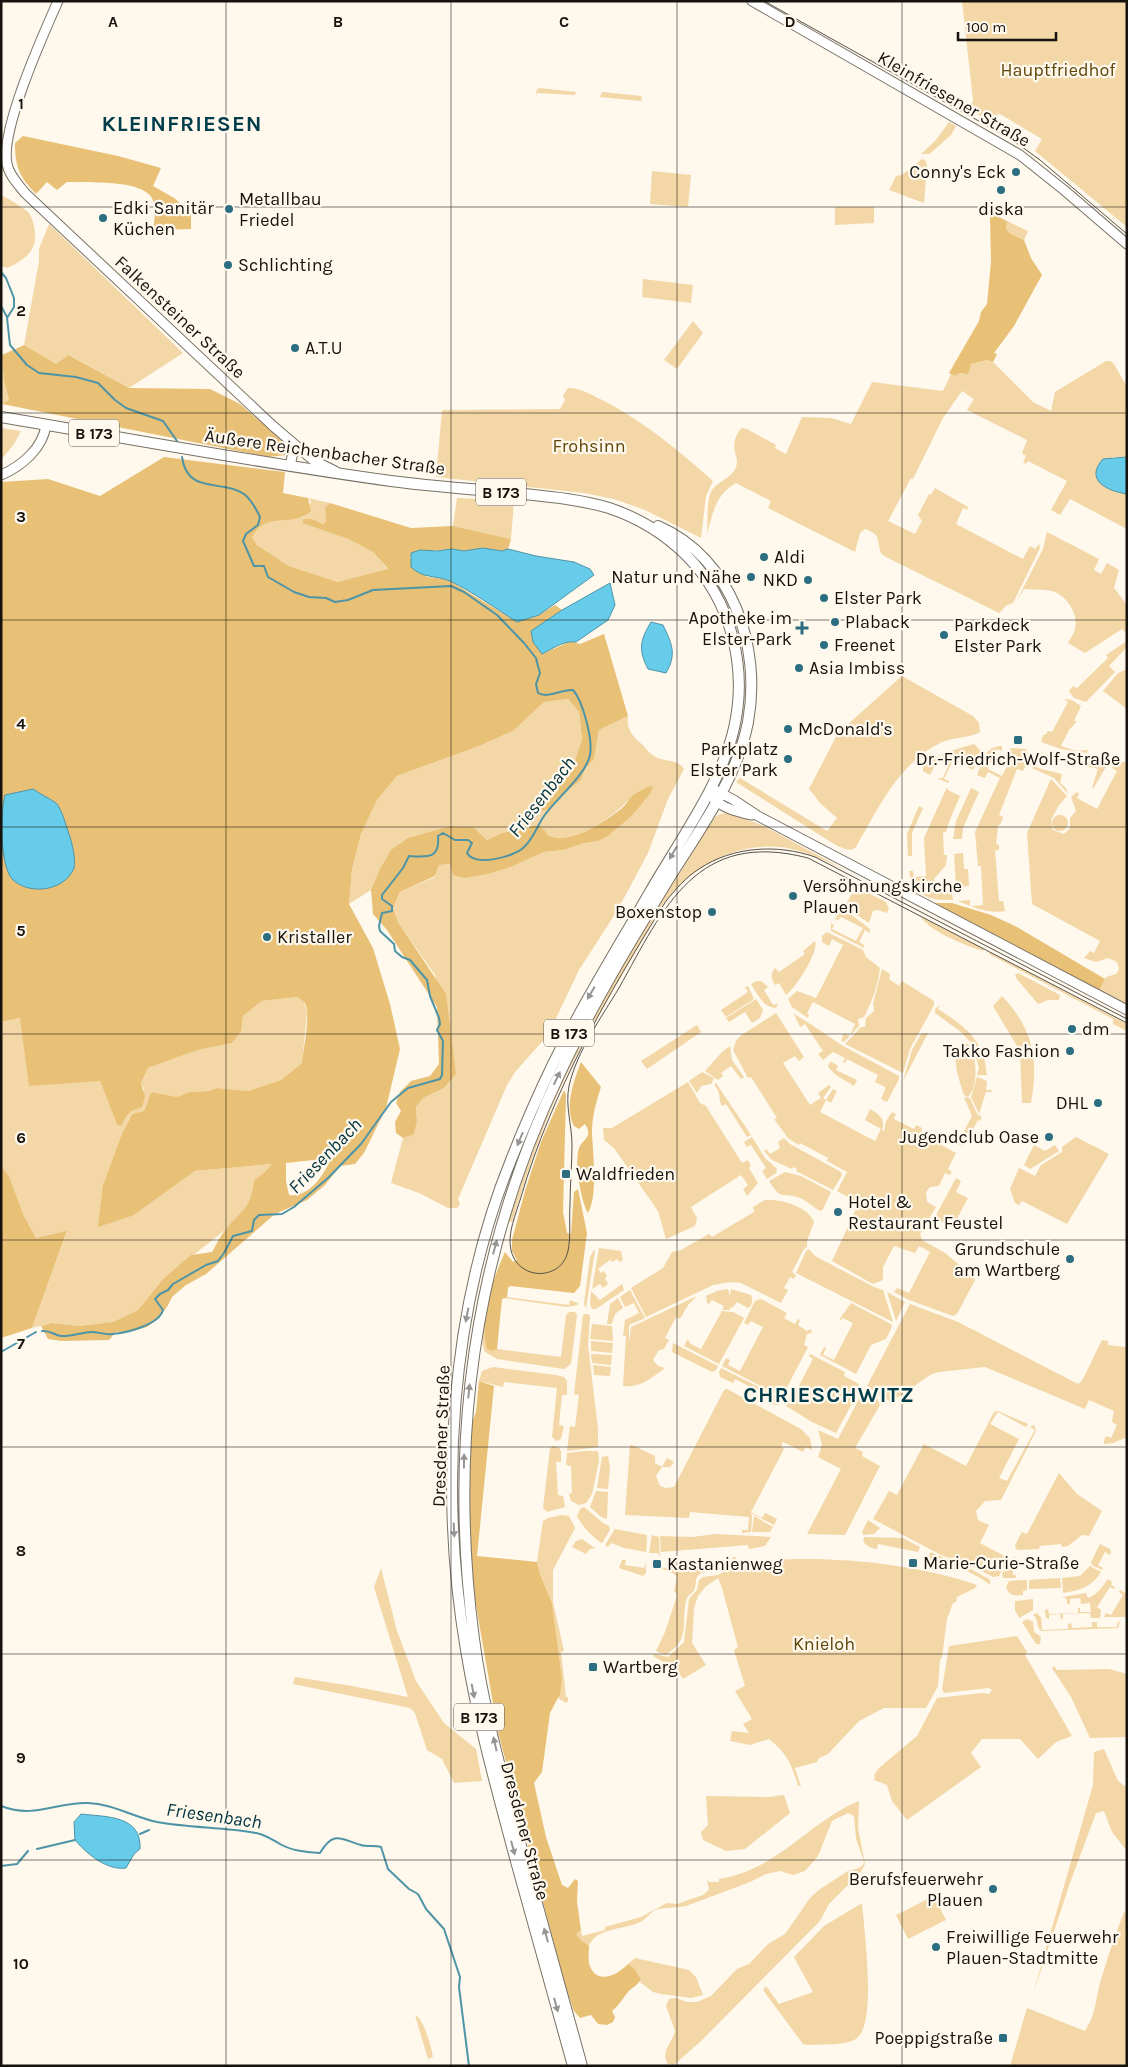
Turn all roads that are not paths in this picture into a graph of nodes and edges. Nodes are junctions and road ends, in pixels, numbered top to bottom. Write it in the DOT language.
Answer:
graph roads {
  1 [pos="58,1"];
  2 [pos="752,1"];
  3 [pos="1127,244"];
  4 [pos="1,417"];
  5 [pos="46,425"];
  6 [pos="288,440"];
  7 [pos="302,451"];
  8 [pos="295,467"];
  9 [pos="338,473"];
  10 [pos="1,475"];
  11 [pos="642,521"];
  12 [pos="709,790"];
  13 [pos="719,797"];
  14 [pos="1127,1010"];
  15 [pos="573,2066"];
  16 [pos="582,2066"];
  1 -- 6 [label="street, Falkensteiner Straße"];
  2 -- 3 [label="street, Kleinfriesener Straße"];
  4 -- 5 [label="main road, Äußere Reichenbacher Straße / B 173"];
  5 -- 8 [label="main road, Äußere Reichenbacher Straße / B 173"];
  5 -- 10 [label="street"];
  6 -- 7 [label="street, Falkensteiner Straße"];
  6 -- 8 [label="street"];
  7 -- 8 [label="street"];
  7 -- 9 [label="street, Falkensteiner Straße"];
  8 -- 9 [label="main road, Äußere Reichenbacher Straße / B 173"];
  9 -- 11 [label="main road, Äußere Reichenbacher Straße / B 173"];
  11 -- 12 [label="main road, Äußere Reichenbacher Straße / B 173"];
  11 -- 13 [label="main road, Äußere Reichenbacher Straße / B 173"];
  12 -- 13 [label="street"];
  12 -- 15 [label="main road, Dresdener Straße / B 173, one-way"];
  13 -- 14 [label="street"];
  16 -- 13 [label="main road, B 173, one-way"];
}
